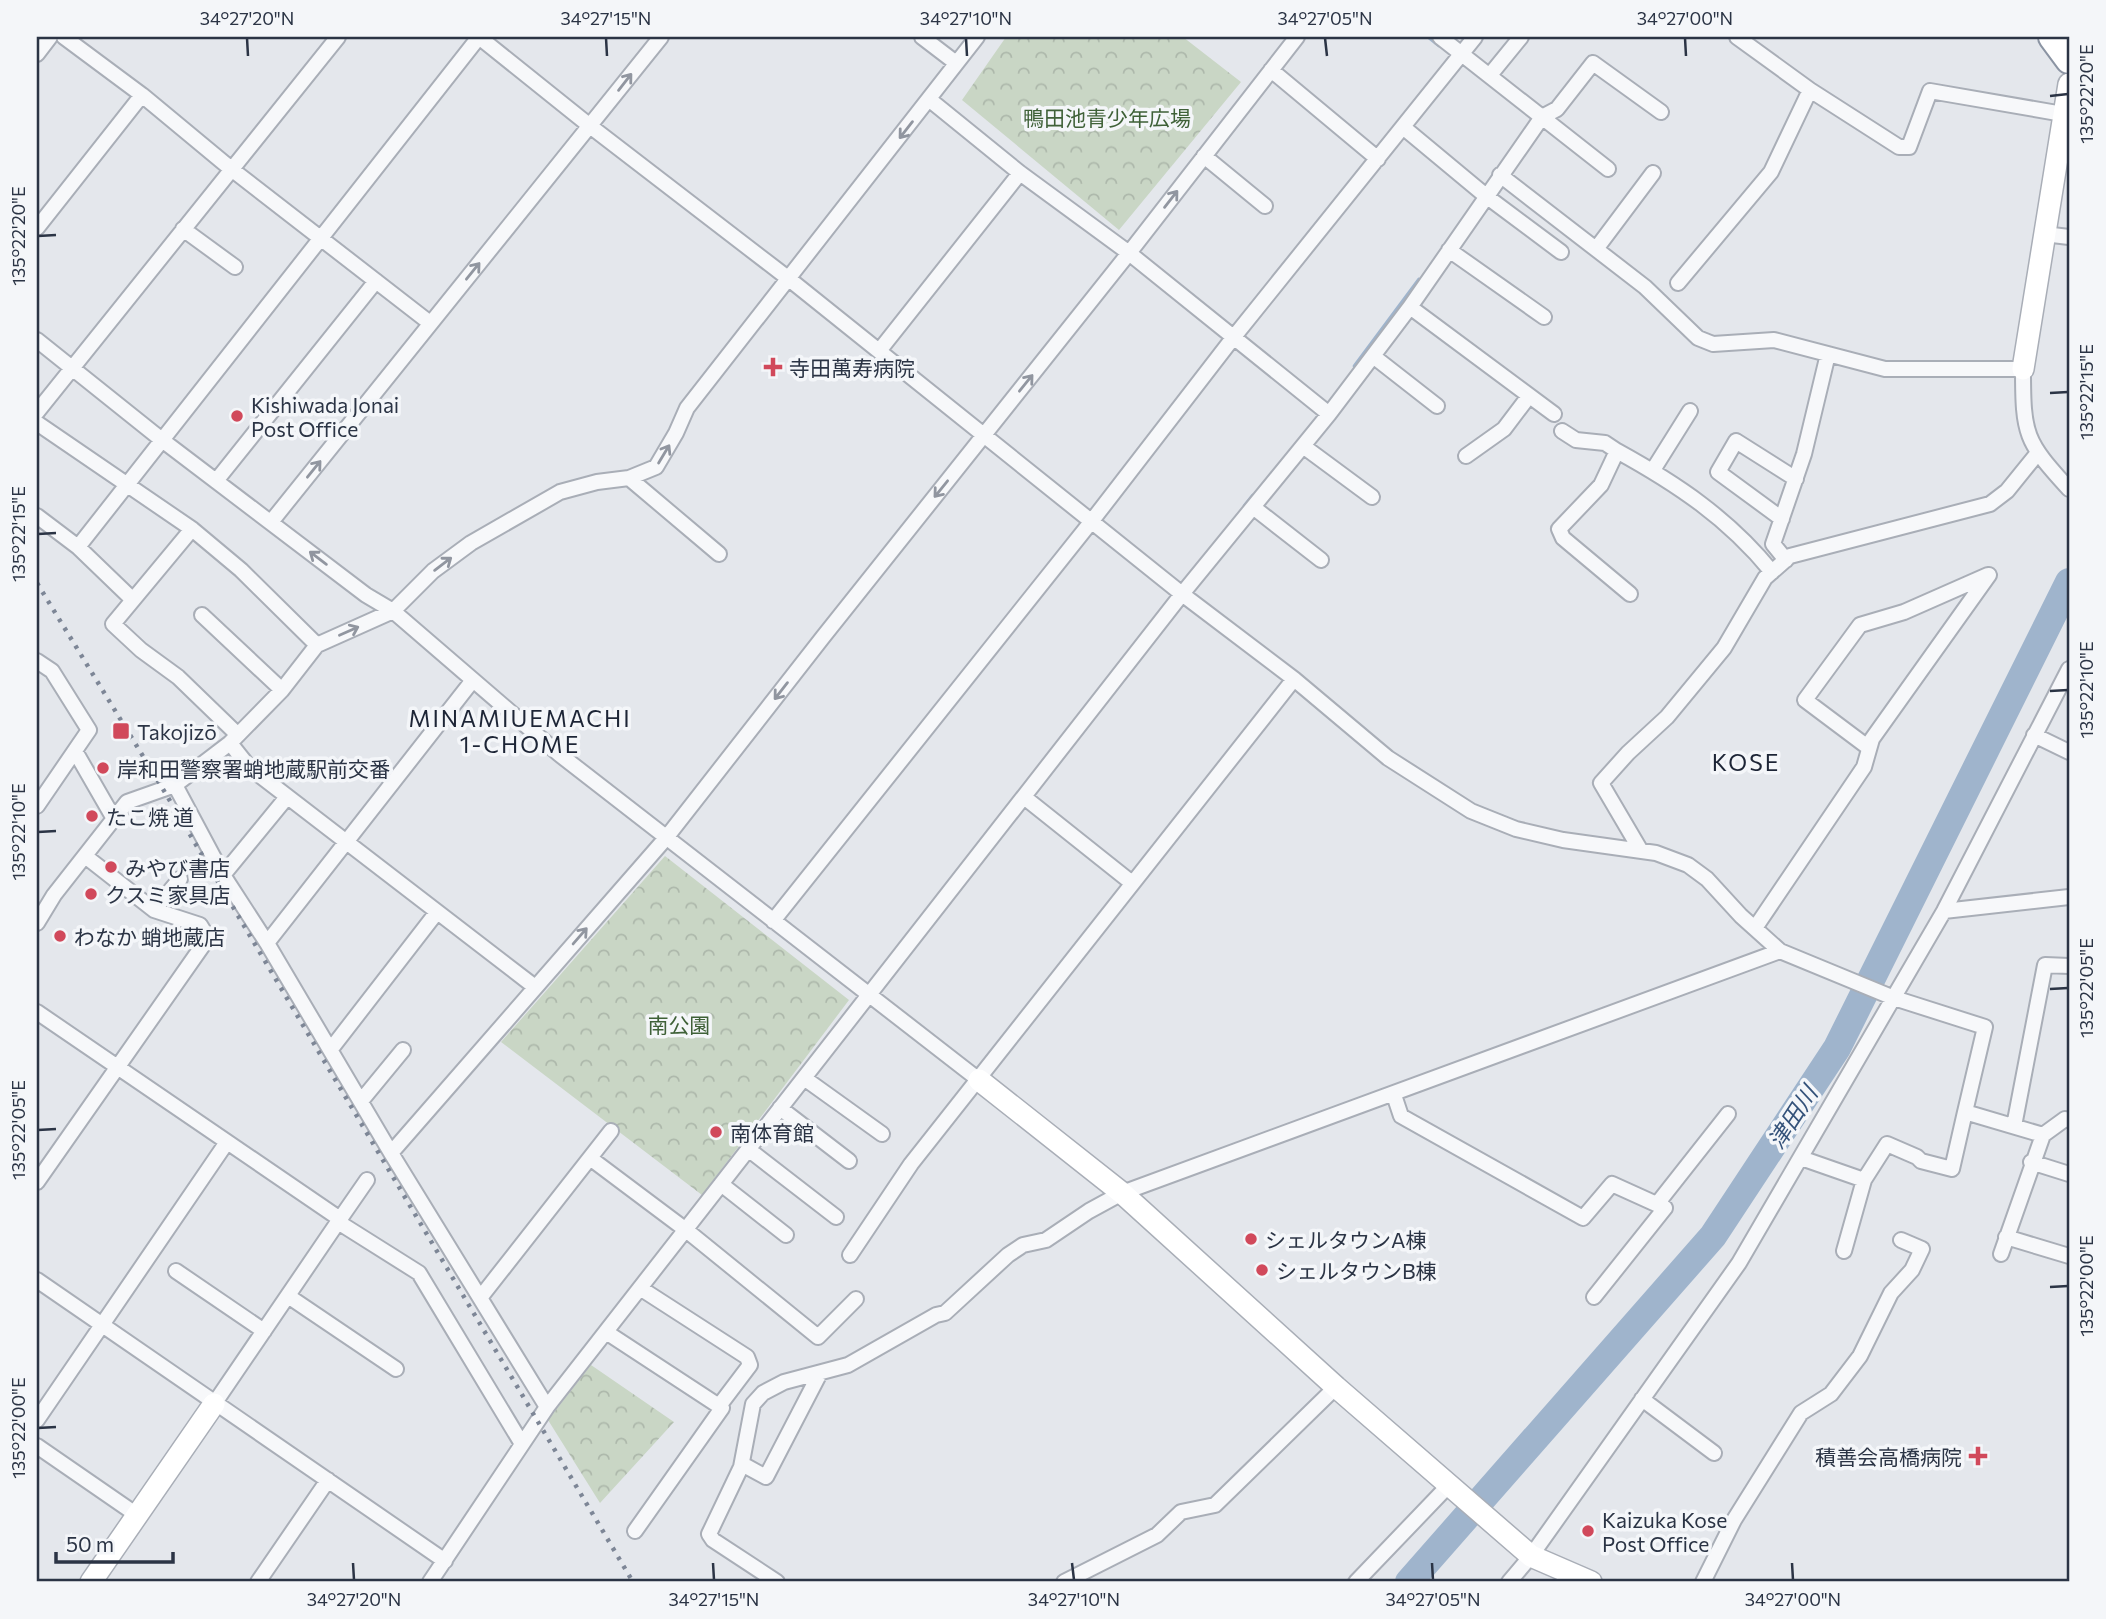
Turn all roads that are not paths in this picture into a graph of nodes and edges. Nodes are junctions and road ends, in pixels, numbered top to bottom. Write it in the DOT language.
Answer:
graph roads {
  1 [pos="50,37"];
  2 [pos="64,37"];
  3 [pos="338,37"];
  4 [pos="479,37"];
  5 [pos="661,37"];
  6 [pos="922,37"];
  7 [pos="977,37"];
  8 [pos="1297,37"];
  9 [pos="1440,37"];
  10 [pos="1475,37"];
  11 [pos="1521,37"];
  12 [pos="1737,37"];
  13 [pos="2052,37"];
  14 [pos="37,54"];
  15 [pos="1462,54"];
  16 [pos="2069,60"];
  17 [pos="956,63"];
  18 [pos="1271,70"];
  19 [pos="1490,75"];
  20 [pos="2069,84"];
  21 [pos="1810,90"];
  22 [pos="142,94"];
  23 [pos="930,100"];
  24 [pos="1661,112"];
  25 [pos="2063,114"];
  26 [pos="1542,117"];
  27 [pos="590,127"];
  28 [pos="1403,127"];
  29 [pos="1204,156"];
  30 [pos="1378,159"];
  31 [pos="230,168"];
  32 [pos="1608,169"];
  33 [pos="1020,173"];
  34 [pos="1653,173"];
  35 [pos="1500,175"];
  36 [pos="1486,196"];
  37 [pos="1265,206"];
  38 [pos="37,228"];
  39 [pos="183,229"];
  40 [pos="2044,233"];
  41 [pos="2069,236"];
  42 [pos="322,238"];
  43 [pos="1596,249"];
  44 [pos="1450,250"];
  45 [pos="1561,252"];
  46 [pos="1129,253"];
  47 [pos="235,267"];
  48 [pos="789,279"];
  49 [pos="376,281"];
  50 [pos="1678,283"];
  51 [pos="1410,307"];
  52 [pos="1544,317"];
  53 [pos="430,323"];
  54 [pos="1233,338"];
  55 [pos="37,340"];
  56 [pos="879,351"];
  57 [pos="1828,354"];
  58 [pos="1373,356"];
  59 [pos="74,369"];
  60 [pos="2023,369"];
  61 [pos="1529,396"];
  62 [pos="1437,406"];
  63 [pos="1690,411"];
  64 [pos="37,412"];
  65 [pos="1329,414"];
  66 [pos="1554,414"];
  67 [pos="37,423"];
  68 [pos="1562,431"];
  69 [pos="984,436"];
  70 [pos="162,440"];
  71 [pos="1303,446"];
  72 [pos="1616,451"];
  73 [pos="2037,454"];
  74 [pos="1466,456"];
  75 [pos="1653,470"];
  76 [pos="629,478"];
  77 [pos="1796,479"];
  78 [pos="216,481"];
  79 [pos="129,484"];
  80 [pos="2069,489"];
  81 [pos="1372,497"];
  82 [pos="1253,507"];
  83 [pos="37,516"];
  84 [pos="1782,519"];
  85 [pos="271,522"];
  86 [pos="1091,522"];
  87 [pos="192,529"];
  88 [pos="78,547"];
  89 [pos="719,554"];
  90 [pos="1321,560"];
  91 [pos="1786,560"];
  92 [pos="1772,572"];
  93 [pos="1182,594"];
  94 [pos="1630,594"];
  95 [pos="133,600"];
  96 [pos="393,611"];
  97 [pos="202,615"];
  98 [pos="317,645"];
  99 [pos="37,661"];
  100 [pos="2069,669"];
  101 [pos="1294,679"];
  102 [pos="472,680"];
  103 [pos="282,690"];
  104 [pos="2034,735"];
  105 [pos="234,739"];
  106 [pos="1869,748"];
  107 [pos="75,751"];
  108 [pos="2069,752"];
  109 [pos="175,785"];
  110 [pos="287,797"];
  111 [pos="1024,797"];
  112 [pos="37,806"];
  113 [pos="113,817"];
  114 [pos="666,838"];
  115 [pos="346,843"];
  116 [pos="1641,851"];
  117 [pos="85,856"];
  118 [pos="223,875"];
  119 [pos="180,879"];
  120 [pos="1132,883"];
  121 [pos="2069,897"];
  122 [pos="153,910"];
  123 [pos="1944,911"];
  124 [pos="437,912"];
  125 [pos="773,922"];
  126 [pos="37,923"];
  127 [pos="1755,928"];
  128 [pos="267,943"];
  129 [pos="1780,951"];
  130 [pos="2069,966"];
  131 [pos="535,988"];
  132 [pos="868,995"];
  133 [pos="1894,998"];
  134 [pos="37,1012"];
  135 [pos="331,1049"];
  136 [pos="403,1050"];
  137 [pos="117,1067"];
  138 [pos="804,1078"];
  139 [pos="979,1080"];
  140 [pos="1394,1094"];
  141 [pos="361,1101"];
  142 [pos="780,1108"];
  143 [pos="1965,1112"];
  144 [pos="1728,1114"];
  145 [pos="2069,1120"];
  146 [pos="2014,1126"];
  147 [pos="611,1131"];
  148 [pos="882,1134"];
  149 [pos="2043,1135"];
  150 [pos="227,1142"];
  151 [pos="748,1149"];
  152 [pos="391,1153"];
  153 [pos="590,1158"];
  154 [pos="1801,1158"];
  155 [pos="849,1161"];
  156 [pos="2031,1162"];
  157 [pos="2069,1174"];
  158 [pos="1864,1180"];
  159 [pos="367,1181"];
  160 [pos="37,1182"];
  161 [pos="721,1184"];
  162 [pos="1122,1193"];
  163 [pos="1666,1208"];
  164 [pos="836,1217"];
  165 [pos="339,1221"];
  166 [pos="685,1230"];
  167 [pos="786,1235"];
  168 [pos="2006,1237"];
  169 [pos="1901,1240"];
  170 [pos="1844,1251"];
  171 [pos="2001,1254"];
  172 [pos="850,1255"];
  173 [pos="2069,1256"];
  174 [pos="176,1271"];
  175 [pos="37,1280"];
  176 [pos="640,1288"];
  177 [pos="288,1296"];
  178 [pos="1594,1297"];
  179 [pos="480,1298"];
  180 [pos="856,1299"];
  181 [pos="100,1325"];
  182 [pos="264,1331"];
  183 [pos="606,1332"];
  184 [pos="396,1369"];
  185 [pos="820,1373"];
  186 [pos="1336,1387"];
  187 [pos="1643,1399"];
  188 [pos="214,1404"];
  189 [pos="719,1406"];
  190 [pos="547,1408"];
  191 [pos="37,1420"];
  192 [pos="522,1444"];
  193 [pos="37,1446"];
  194 [pos="1714,1454"];
  195 [pos="742,1464"];
  196 [pos="328,1480"];
  197 [pos="1449,1485"];
  198 [pos="137,1515"];
  199 [pos="635,1531"];
  200 [pos="1531,1556"];
  201 [pos="444,1561"];
  202 [pos="91,1582"];
  203 [pos="258,1582"];
  204 [pos="430,1582"];
  205 [pos="777,1582"];
  206 [pos="1064,1582"];
  207 [pos="1356,1582"];
  208 [pos="1509,1582"];
  209 [pos="1591,1582"];
  210 [pos="1703,1582"];
  1 -- 14 [label="street"];
  2 -- 22 [label="street"];
  3 -- 31 [label="street"];
  4 -- 27 [label="street"];
  4 -- 42 [label="street"];
  27 -- 5 [label="street, one-way"];
  6 -- 17 [label="street"];
  7 -- 17 [label="street"];
  8 -- 18 [label="street"];
  9 -- 15 [label="street"];
  10 -- 15 [label="street"];
  11 -- 19 [label="street"];
  12 -- 21 [label="street"];
  13 -- 16 [label="highway"];
  15 -- 19 [label="street"];
  15 -- 28 [label="street"];
  17 -- 23 [label="street"];
  18 -- 29 [label="street"];
  18 -- 30 [label="street"];
  19 -- 26 [label="street"];
  20 -- 25 [label="street"];
  21 -- 25 [label="street"];
  21 -- 50 [label="street"];
  22 -- 31 [label="street"];
  22 -- 38 [label="street"];
  23 -- 33 [label="street"];
  23 -- 48 [label="street, one-way"];
  24 -- 26 [label="street"];
  25 -- 40 [label="street"];
  26 -- 32 [label="street"];
  26 -- 35 [label="street"];
  27 -- 48 [label="street"];
  53 -- 27 [label="street, one-way"];
  28 -- 30 [label="street"];
  28 -- 36 [label="street"];
  29 -- 37 [label="street"];
  46 -- 29 [label="street, one-way"];
  30 -- 54 [label="street"];
  31 -- 39 [label="street"];
  31 -- 42 [label="street"];
  33 -- 46 [label="street"];
  33 -- 56 [label="street"];
  34 -- 43 [label="street"];
  35 -- 36 [label="street"];
  35 -- 43 [label="street"];
  36 -- 44 [label="street"];
  36 -- 45 [label="street"];
  39 -- 47 [label="street"];
  39 -- 59 [label="street"];
  40 -- 41 [label="street"];
  40 -- 60 [label="street"];
  42 -- 49 [label="street"];
  42 -- 70 [label="street"];
  43 -- 57 [label="street"];
  44 -- 51 [label="street"];
  44 -- 52 [label="street"];
  46 -- 54 [label="street"];
  69 -- 46 [label="street, one-way"];
  48 -- 56 [label="street"];
  76 -- 48 [label="street, one-way"];
  49 -- 53 [label="street"];
  49 -- 78 [label="street"];
  51 -- 58 [label="street"];
  51 -- 61 [label="street"];
  85 -- 53 [label="street, one-way"];
  54 -- 65 [label="street"];
  54 -- 86 [label="street"];
  55 -- 59 [label="street"];
  56 -- 69 [label="street"];
  57 -- 60 [label="street"];
  57 -- 77 [label="street"];
  58 -- 62 [label="street"];
  58 -- 65 [label="street"];
  59 -- 64 [label="street"];
  59 -- 70 [label="street"];
  60 -- 73 [label="street"];
  61 -- 66 [label="street"];
  61 -- 74 [label="street"];
  63 -- 75 [label="street"];
  65 -- 71 [label="street"];
  67 -- 79 [label="street"];
  68 -- 72 [label="street"];
  69 -- 86 [label="street"];
  69 -- 114 [label="street, one-way"];
  70 -- 78 [label="street"];
  70 -- 79 [label="street"];
  71 -- 81 [label="street"];
  71 -- 82 [label="street"];
  72 -- 75 [label="street"];
  72 -- 94 [label="street"];
  73 -- 80 [label="street"];
  73 -- 91 [label="street"];
  75 -- 92 [label="street"];
  76 -- 89 [label="street"];
  96 -- 76 [label="street, one-way"];
  77 -- 84 [label="street"];
  77 -- 84 [label="street"];
  78 -- 85 [label="street"];
  79 -- 87 [label="street"];
  79 -- 88 [label="street"];
  82 -- 90 [label="street"];
  82 -- 93 [label="street"];
  83 -- 88 [label="street"];
  84 -- 91 [label="street"];
  96 -- 85 [label="street, one-way"];
  86 -- 93 [label="street"];
  86 -- 125 [label="street"];
  87 -- 95 [label="street"];
  87 -- 98 [label="street"];
  88 -- 95 [label="street"];
  91 -- 92 [label="street"];
  92 -- 116 [label="street"];
  93 -- 101 [label="street"];
  93 -- 111 [label="street"];
  95 -- 105 [label="street"];
  98 -- 96 [label="street, one-way"];
  96 -- 102 [label="street"];
  97 -- 103 [label="street"];
  98 -- 103 [label="street"];
  99 -- 107 [label="street"];
  100 -- 104 [label="street"];
  101 -- 116 [label="street"];
  101 -- 120 [label="street"];
  102 -- 114 [label="street"];
  102 -- 115 [label="street"];
  103 -- 105 [label="street"];
  104 -- 108 [label="street"];
  104 -- 123 [label="street"];
  105 -- 109 [label="street"];
  105 -- 110 [label="street"];
  106 -- 106 [label="street"];
  106 -- 127 [label="street"];
  107 -- 112 [label="street"];
  107 -- 113 [label="street"];
  109 -- 113 [label="street"];
  109 -- 118 [label="street"];
  110 -- 115 [label="street"];
  110 -- 118 [label="street"];
  111 -- 120 [label="street"];
  111 -- 132 [label="street"];
  113 -- 117 [label="street"];
  114 -- 125 [label="street"];
  131 -- 114 [label="street, one-way"];
  115 -- 124 [label="street"];
  115 -- 128 [label="street"];
  116 -- 127 [label="street"];
  117 -- 122 [label="street"];
  117 -- 126 [label="street"];
  118 -- 128 [label="street"];
  119 -- 122 [label="street"];
  120 -- 139 [label="street"];
  121 -- 123 [label="street"];
  122 -- 137 [label="street"];
  123 -- 133 [label="street"];
  124 -- 131 [label="street"];
  124 -- 135 [label="street"];
  125 -- 132 [label="street"];
  127 -- 129 [label="street"];
  128 -- 135 [label="street"];
  129 -- 133 [label="street"];
  129 -- 140 [label="street"];
  130 -- 146 [label="street"];
  131 -- 152 [label="street"];
  132 -- 138 [label="street"];
  132 -- 139 [label="street"];
  133 -- 143 [label="street"];
  133 -- 154 [label="street"];
  134 -- 137 [label="street"];
  135 -- 141 [label="street"];
  136 -- 141 [label="street"];
  137 -- 150 [label="street"];
  137 -- 160 [label="street"];
  138 -- 142 [label="street"];
  138 -- 148 [label="street"];
  139 -- 162 [label="street"];
  139 -- 172 [label="street"];
  140 -- 162 [label="street"];
  140 -- 163 [label="street"];
  141 -- 152 [label="street"];
  142 -- 151 [label="street"];
  142 -- 155 [label="street"];
  143 -- 146 [label="street"];
  143 -- 158 [label="street"];
  144 -- 163 [label="street"];
  145 -- 149 [label="street"];
  146 -- 149 [label="street"];
  147 -- 153 [label="street"];
  149 -- 156 [label="street"];
  150 -- 165 [label="street"];
  150 -- 181 [label="street"];
  151 -- 161 [label="street"];
  151 -- 164 [label="street"];
  152 -- 179 [label="street"];
  153 -- 166 [label="street"];
  153 -- 179 [label="street"];
  154 -- 158 [label="street"];
  154 -- 187 [label="street"];
  156 -- 157 [label="street"];
  156 -- 168 [label="street"];
  158 -- 170 [label="street"];
  159 -- 165 [label="street"];
  161 -- 166 [label="street"];
  161 -- 167 [label="street"];
  162 -- 185 [label="street"];
  162 -- 186 [label="street"];
  163 -- 178 [label="street"];
  165 -- 177 [label="street"];
  165 -- 192 [label="street"];
  166 -- 176 [label="street"];
  166 -- 180 [label="street"];
  168 -- 171 [label="street"];
  168 -- 173 [label="street"];
  169 -- 210 [label="street"];
  174 -- 182 [label="street"];
  175 -- 181 [label="street"];
  176 -- 183 [label="street"];
  176 -- 189 [label="street"];
  177 -- 182 [label="street"];
  177 -- 184 [label="street"];
  179 -- 190 [label="street"];
  181 -- 188 [label="street"];
  181 -- 191 [label="street"];
  182 -- 188 [label="street"];
  183 -- 189 [label="street"];
  183 -- 190 [label="street"];
  185 -- 195 [label="street"];
  185 -- 195 [label="street"];
  186 -- 197 [label="street"];
  186 -- 206 [label="street"];
  187 -- 194 [label="street"];
  187 -- 200 [label="street"];
  188 -- 196 [label="street"];
  188 -- 198 [label="street"];
  189 -- 199 [label="street"];
  190 -- 192 [label="street"];
  192 -- 201 [label="street"];
  193 -- 198 [label="street"];
  195 -- 205 [label="street"];
  196 -- 201 [label="street"];
  196 -- 203 [label="street"];
  197 -- 200 [label="street"];
  197 -- 207 [label="street"];
  198 -- 202 [label="street"];
  200 -- 208 [label="street"];
  200 -- 209 [label="street"];
  201 -- 204 [label="street"];
}
